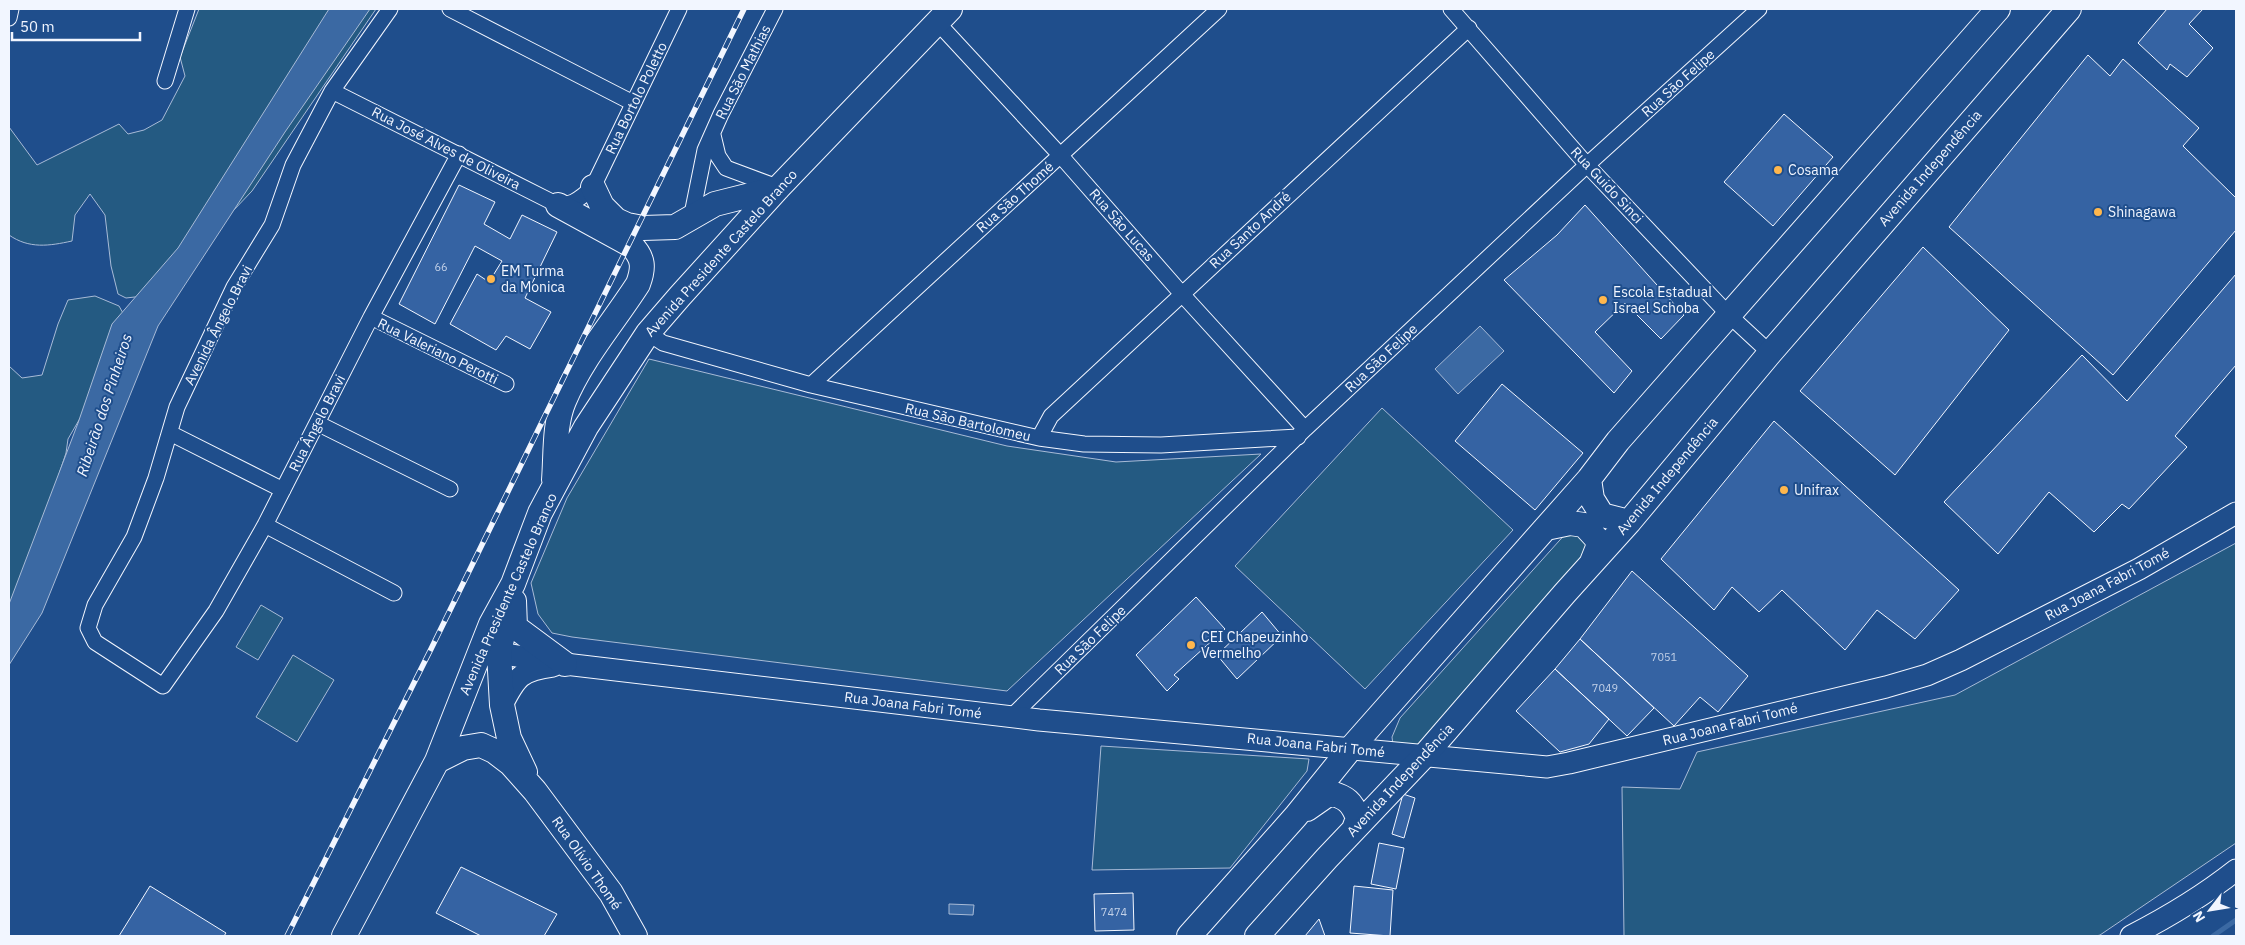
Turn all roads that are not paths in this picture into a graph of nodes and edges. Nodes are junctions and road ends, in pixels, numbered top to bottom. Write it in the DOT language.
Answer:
graph roads {
  1 [pos="11,9"];
  2 [pos="187,9"];
  3 [pos="390,9"];
  4 [pos="450,9"];
  5 [pos="679,9"];
  6 [pos="775,9"];
  7 [pos="1219,9"];
  8 [pos="1452,9"];
  9 [pos="1759,9"];
  10 [pos="1998,9"];
  11 [pos="2069,9"];
  12 [pos="944,16"];
  13 [pos="9,18"];
  14 [pos="1469,28"];
  15 [pos="165,81"];
  16 [pos="332,91"];
  17 [pos="633,103"];
  18 [pos="713,135"];
  19 [pos="459,154"];
  20 [pos="1061,156"];
  21 [pos="1587,165"];
  22 [pos="593,187"];
  23 [pos="778,188"];
  24 [pos="558,206"];
  25 [pos="691,220"];
  26 [pos="1182,294"];
  27 [pos="1729,315"];
  28 [pos="371,318"];
  29 [pos="648,333"];
  30 [pos="1770,353"];
  31 [pos="506,384"];
  32 [pos="810,385"];
  33 [pos="317,423"];
  34 [pos="170,433"];
  35 [pos="1301,433"];
  36 [pos="1039,438"];
  37 [pos="1589,480"];
  38 [pos="450,488"];
  39 [pos="553,489"];
  40 [pos="283,490"];
  41 [pos="2236,513"];
  42 [pos="1630,522"];
  43 [pos="266,525"];
  44 [pos="1546,528"];
  45 [pos="1592,562"];
  46 [pos="513,584"];
  47 [pos="394,593"];
  48 [pos="491,624"];
  49 [pos="499,653"];
  50 [pos="565,664"];
  51 [pos="163,686"];
  52 [pos="502,705"];
  53 [pos="1011,716"];
  54 [pos="1351,748"];
  55 [pos="1424,756"];
  56 [pos="437,761"];
  57 [pos="535,791"];
  58 [pos="1296,816"];
  59 [pos="1354,830"];
  60 [pos="2236,870"];
  61 [pos="1195,931"];
  62 [pos="344,936"];
  63 [pos="635,936"];
  64 [pos="1257,936"];
  65 [pos="2131,936"];
  1 -- 13 [label="street"];
  2 -- 15 [label="street"];
  3 -- 16 [label="street, Avenida Ângelo Bravi"];
  4 -- 17 [label="street"];
  5 -- 17 [label="street, Rua Bortolo Poletto"];
  6 -- 18 [label="street, Rua São Mathias"];
  7 -- 20 [label="street, Rua São Thomé"];
  8 -- 14 [label="street, Rua Guido Sinci"];
  9 -- 21 [label="street, Rua São Felipe"];
  10 -- 27 [label="main road"];
  11 -- 30 [label="main road, Avenida Independência"];
  12 -- 20 [label="street, Rua São Lucas"];
  12 -- 23 [label="main road, Avenida Presidente Castelo Branco"];
  14 -- 21 [label="street, Rua Guido Sinci"];
  14 -- 26 [label="street, Rua Santo André"];
  16 -- 19 [label="street, Rua José Alves de Oliveira"];
  16 -- 34 [label="street, Avenida Ângelo Bravi"];
  17 -- 22 [label="street, Rua Bortolo Poletto"];
  18 -- 23 [label="street, Rua São Mathias"];
  18 -- 25 [label="street, Rua São Mathias"];
  19 -- 24 [label="street, Rua José Alves de Oliveira"];
  19 -- 28 [label="street, Rua Ângelo Bravi"];
  20 -- 26 [label="street, Rua São Lucas"];
  20 -- 32 [label="street, Rua São Thomé"];
  21 -- 27 [label="street, Rua Guido Sinci"];
  21 -- 35 [label="street, Rua São Felipe"];
  22 -- 24 [label="street"];
  22 -- 25 [label="main road"];
  23 -- 25 [label="main road"];
  23 -- 29 [label="main road, Avenida Presidente Castelo Branco"];
  24 -- 39 [label="main road"];
  26 -- 35 [label="street, Rua São Lucas"];
  26 -- 36 [label="street, Rua Santo André"];
  27 -- 30 [label="street, Rua Guido Sinci"];
  27 -- 37 [label="main road"];
  28 -- 31 [label="street, Rua Valeriano Perotti"];
  28 -- 33 [label="street, Rua Ângelo Bravi"];
  29 -- 32 [label="street, Rua São Bartolomeu"];
  29 -- 39 [label="main road, Avenida Presidente Castelo Branco"];
  30 -- 42 [label="main road, Avenida Independência"];
  32 -- 36 [label="street, Rua São Bartolomeu"];
  33 -- 38 [label="street"];
  33 -- 40 [label="street, Rua Ângelo Bravi"];
  34 -- 40 [label="street"];
  34 -- 51 [label="street, Avenida Ângelo Bravi"];
  35 -- 36 [label="street, Rua São Bartolomeu"];
  35 -- 53 [label="street, Rua São Felipe"];
  37 -- 42 [label="main road"];
  37 -- 44 [label="main road"];
  39 -- 46 [label="main road, Avenida Presidente Castelo Branco"];
  40 -- 43 [label="street, Rua Ângelo Bravi"];
  41 -- 55 [label="street, Rua Joana Fabri Tomé"];
  42 -- 45 [label="main road, Avenida Independência"];
  43 -- 47 [label="street"];
  43 -- 51 [label="street, Rua Ângelo Bravi"];
  44 -- 45 [label="main road"];
  44 -- 54 [label="main road"];
  45 -- 55 [label="main road, Avenida Independência"];
  46 -- 48 [label="main road, Avenida Presidente Castelo Branco"];
  46 -- 49 [label="main road"];
  46 -- 50 [label="main road"];
  48 -- 49 [label="main road"];
  48 -- 56 [label="main road, Avenida Presidente Castelo Branco"];
  49 -- 50 [label="street, Rua Joana Fabri Tomé"];
  49 -- 52 [label="main road"];
  50 -- 52 [label="street"];
  50 -- 53 [label="street, Rua Joana Fabri Tomé"];
  52 -- 57 [label="main road"];
  53 -- 54 [label="street, Rua Joana Fabri Tomé"];
  54 -- 55 [label="street, Rua Joana Fabri Tomé"];
  54 -- 58 [label="main road"];
  55 -- 59 [label="main road, Avenida Independência"];
  56 -- 57 [label="main road"];
  56 -- 62 [label="main road, Avenida Presidente Castelo Branco"];
  57 -- 63 [label="main road, Rua Olívio Thomé"];
  58 -- 59 [label="main road"];
  58 -- 61 [label="main road"];
  59 -- 64 [label="main road, Avenida Independência"];
  60 -- 65 [label="street"];
}
